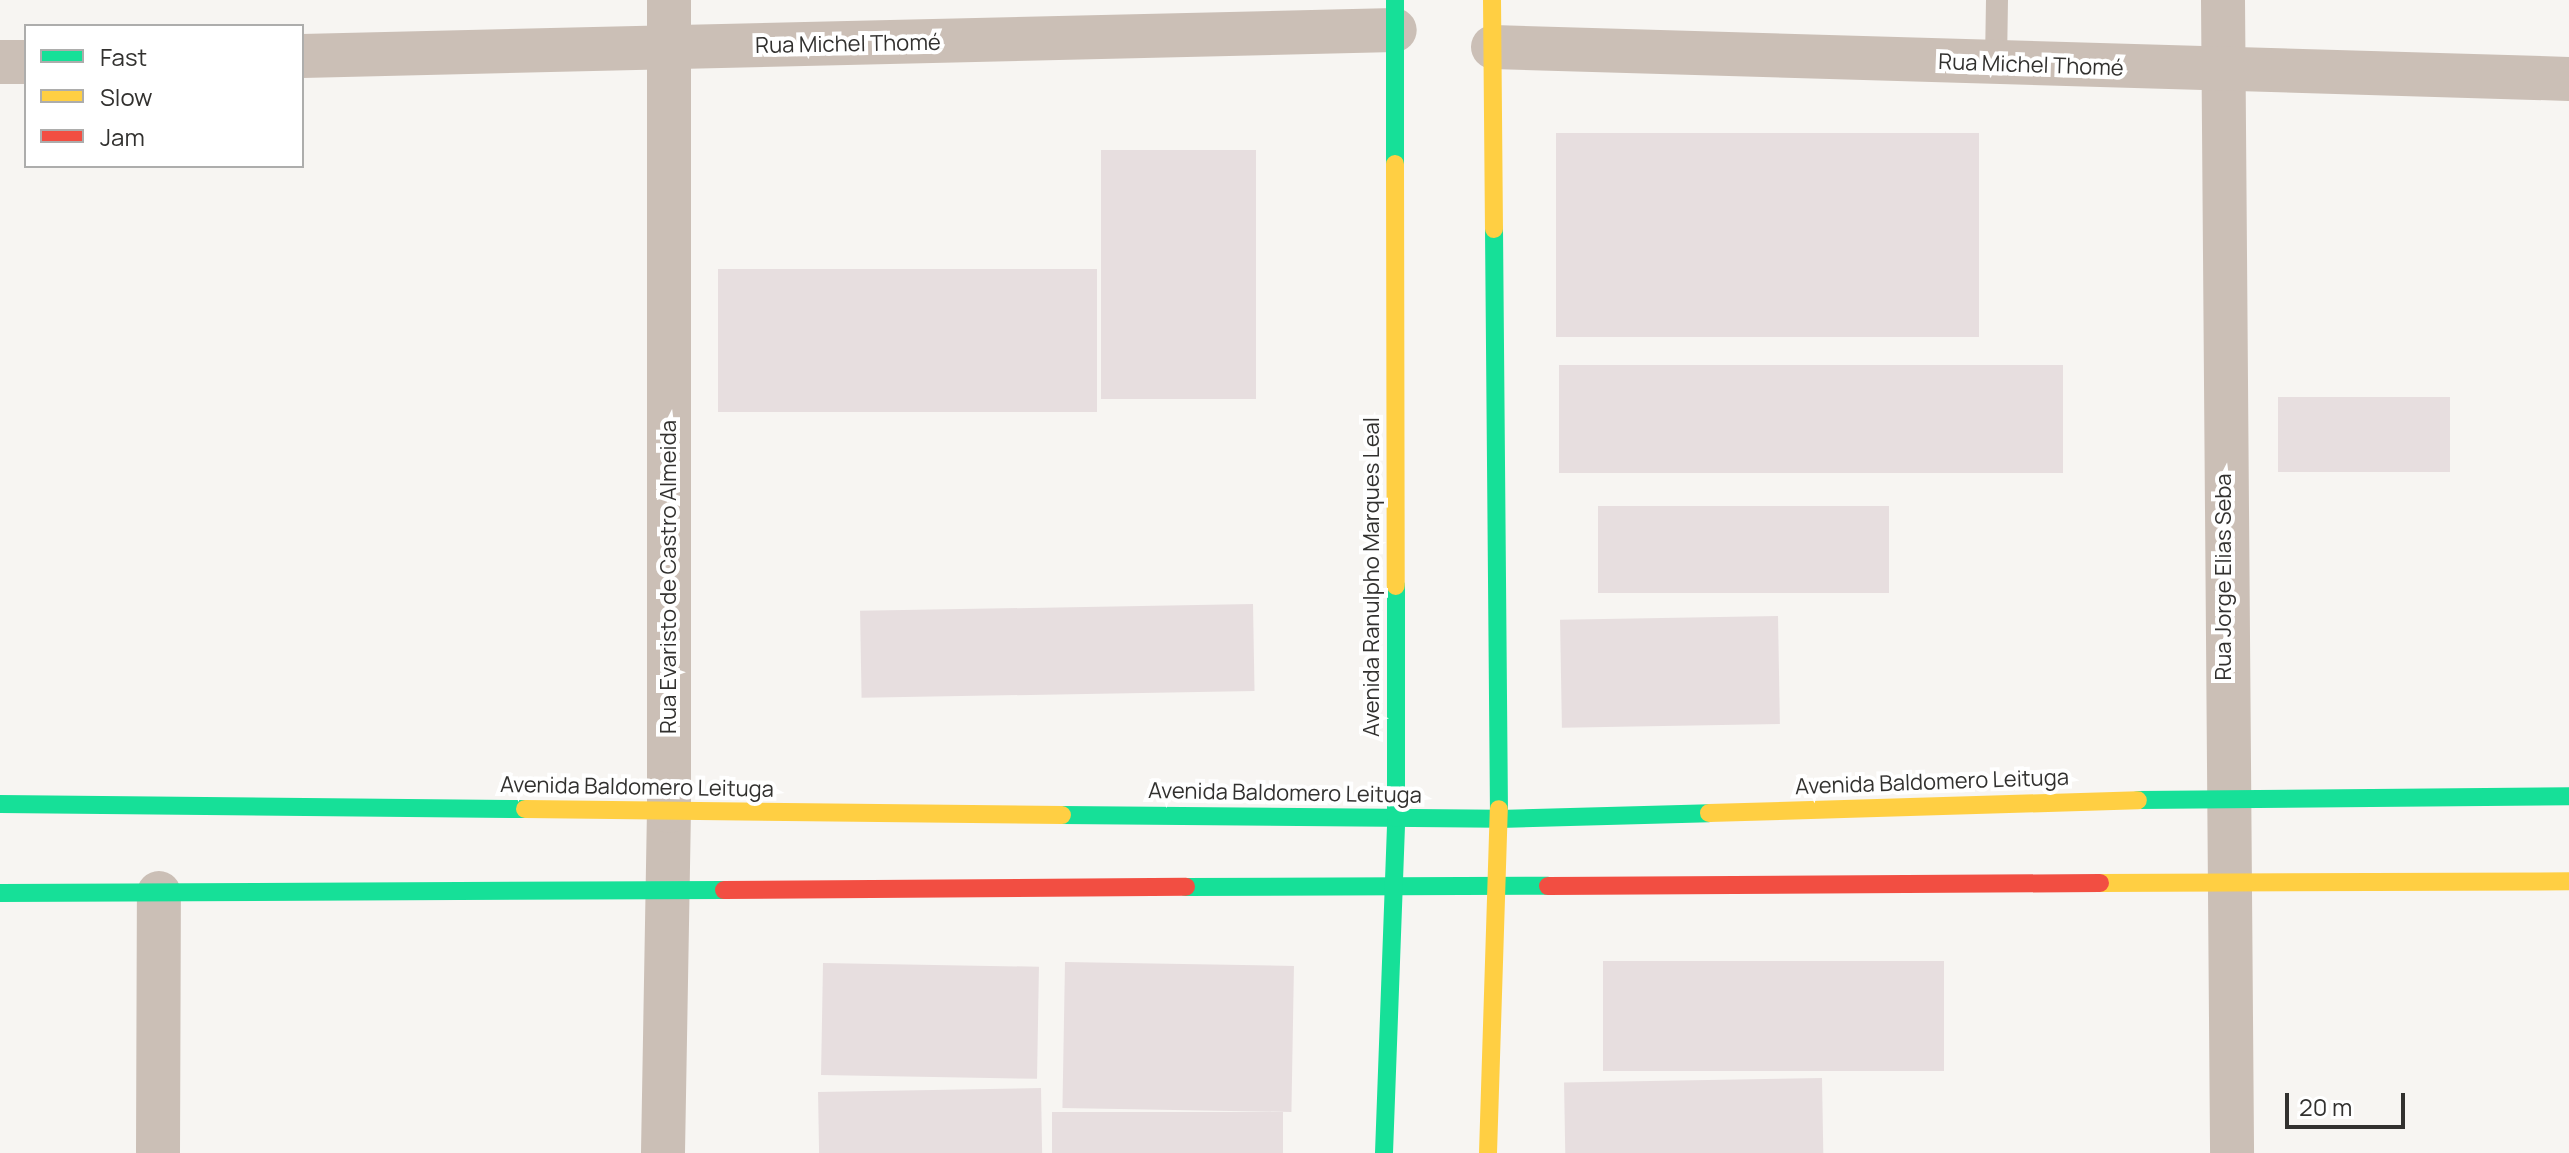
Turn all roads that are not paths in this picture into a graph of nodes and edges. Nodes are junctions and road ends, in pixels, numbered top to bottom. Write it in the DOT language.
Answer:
graph roads {
  1 [pos="669,0"];
  2 [pos="1492,0"];
  3 [pos="1997,0"];
  4 [pos="2223,0"];
  5 [pos="1395,15"];
  6 [pos="1493,47"];
  7 [pos="669,48"];
  8 [pos="304,56"];
  9 [pos="0,62"];
  10 [pos="24,62"];
  11 [pos="1996,63"];
  12 [pos="2223,71"];
  13 [pos="2569,79"];
  14 [pos="2569,796"];
  15 [pos="2225,797"];
  16 [pos="0,804"];
  17 [pos="669,811"];
  18 [pos="1396,818"];
  19 [pos="1499,819"];
  20 [pos="2569,881"];
  21 [pos="2227,883"];
  22 [pos="1496,886"];
  23 [pos="1394,887"];
  24 [pos="668,890"];
  25 [pos="0,893"];
  26 [pos="159,893"];
  27 [pos="158,1153"];
  28 [pos="663,1153"];
  29 [pos="1384,1153"];
  30 [pos="1488,1153"];
  31 [pos="2232,1153"];
  1 -- 7 [label="street, Rua Evaristo de Castro Almeida"];
  2 -- 6 [label="main road"];
  3 -- 11 [label="lane"];
  4 -- 12 [label="street, Rua Jorge Elias Seba"];
  5 -- 7 [label="street, Rua Michel Thomé"];
  5 -- 18 [label="main road, Avenida Ranulpho Marques Leal"];
  6 -- 11 [label="street, Rua Michel Thomé"];
  6 -- 19 [label="main road"];
  7 -- 8 [label="street, Rua Michel Thomé"];
  7 -- 17 [label="street, Rua Evaristo de Castro Almeida"];
  9 -- 10 [label="street"];
  11 -- 12 [label="street, Rua Michel Thomé"];
  12 -- 13 [label="street, Rua Michel Thomé"];
  12 -- 15 [label="street, Rua Jorge Elias Seba"];
  14 -- 15 [label="main road, Avenida Baldomero Leituga"];
  15 -- 19 [label="main road, Avenida Baldomero Leituga"];
  15 -- 21 [label="street, Rua Jorge Elias Seba"];
  16 -- 17 [label="main road, Avenida Baldomero Leituga"];
  17 -- 18 [label="main road, Avenida Baldomero Leituga"];
  17 -- 24 [label="street, Rua Evaristo de Castro Almeida"];
  18 -- 19 [label="main road, Avenida Baldomero Leituga"];
  18 -- 23 [label="main road, Avenida Ranulpho Marques Leal"];
  19 -- 22 [label="main road"];
  20 -- 21 [label="main road"];
  21 -- 22 [label="main road"];
  21 -- 31 [label="street, Rua Jorge Elias Seba"];
  22 -- 23 [label="main road"];
  22 -- 30 [label="main road"];
  23 -- 24 [label="main road"];
  23 -- 29 [label="main road, Avenida Ranulpho Marques Leal"];
  24 -- 26 [label="main road"];
  24 -- 28 [label="street, Rua Evaristo de Castro Almeida"];
  25 -- 26 [label="main road"];
  26 -- 27 [label="street"];
}
